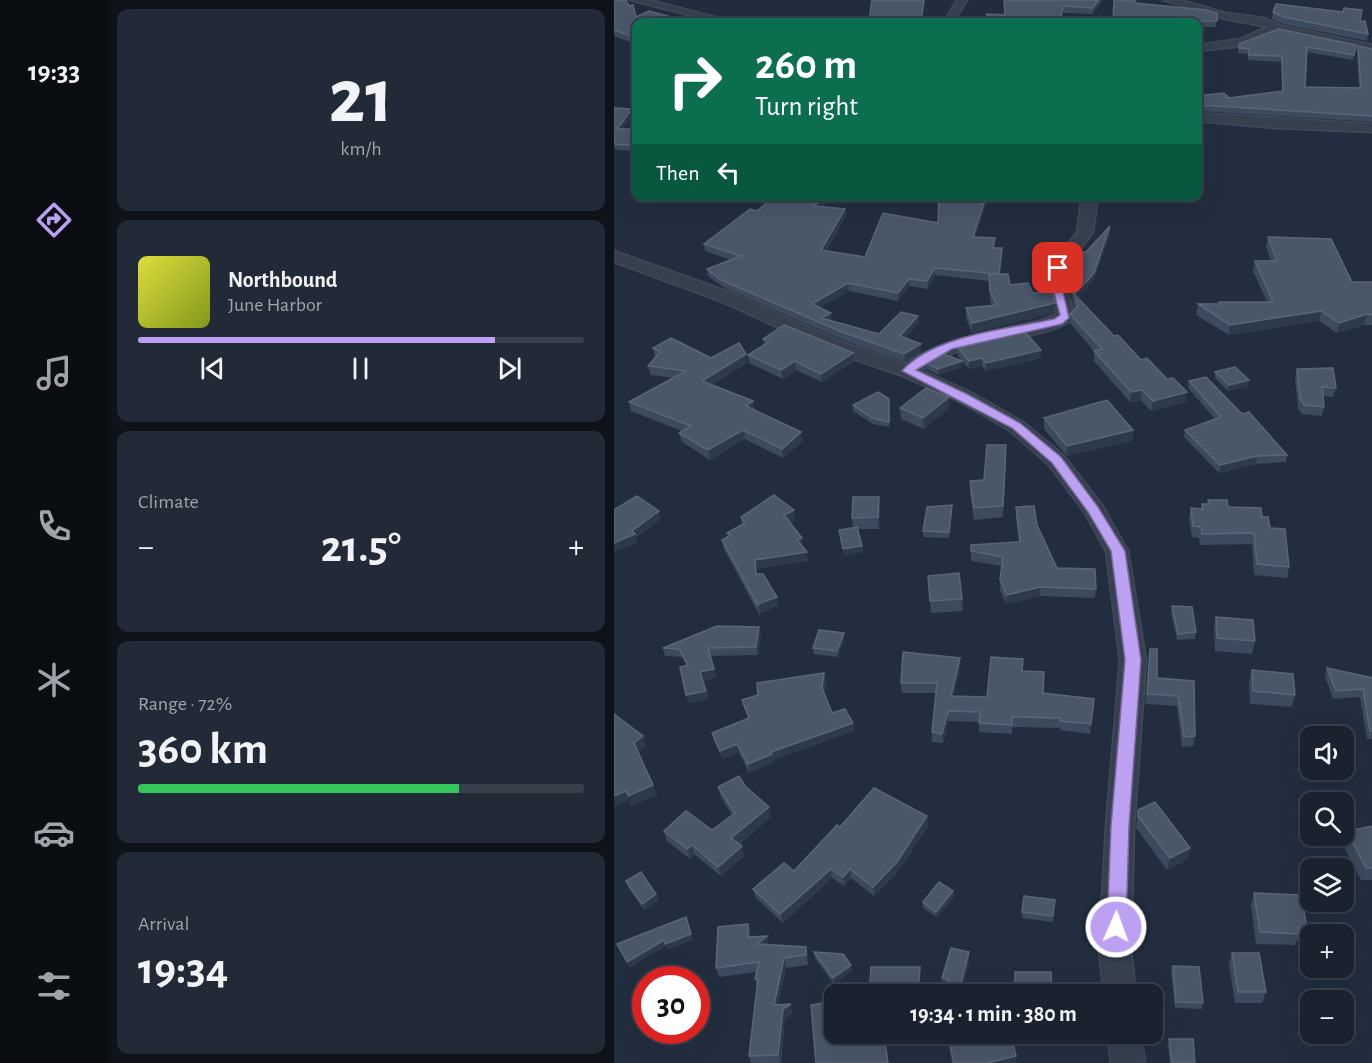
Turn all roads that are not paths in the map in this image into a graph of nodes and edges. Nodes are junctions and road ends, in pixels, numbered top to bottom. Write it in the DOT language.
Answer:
graph roads {
  1 [pos="635,0"];
  2 [pos="962,0"];
  3 [pos="1168,0"];
  4 [pos="711,18"];
  5 [pos="952,18"];
  6 [pos="1278,29"];
  7 [pos="1202,47"];
  8 [pos="1373,49"];
  9 [pos="1202,117"];
  10 [pos="1373,128"];
  11 [pos="1090,201"];
  12 [pos="614,256"];
  13 [pos="907,371"];
  14 [pos="1119,984"];
  15 [pos="1125,1044"];
  16 [pos="1128,1063"];
  1 -- 4 [label="street"];
  2 -- 5 [label="street"];
  3 -- 6 [label="street"];
  6 -- 7 [label="street"];
  6 -- 8 [label="street"];
  9 -- 10 [label="street"];
  11 -- 13 [label="street"];
  12 -- 13 [label="street"];
  13 -- 14 [label="street"];
  15 -- 16 [label="street"];
}
